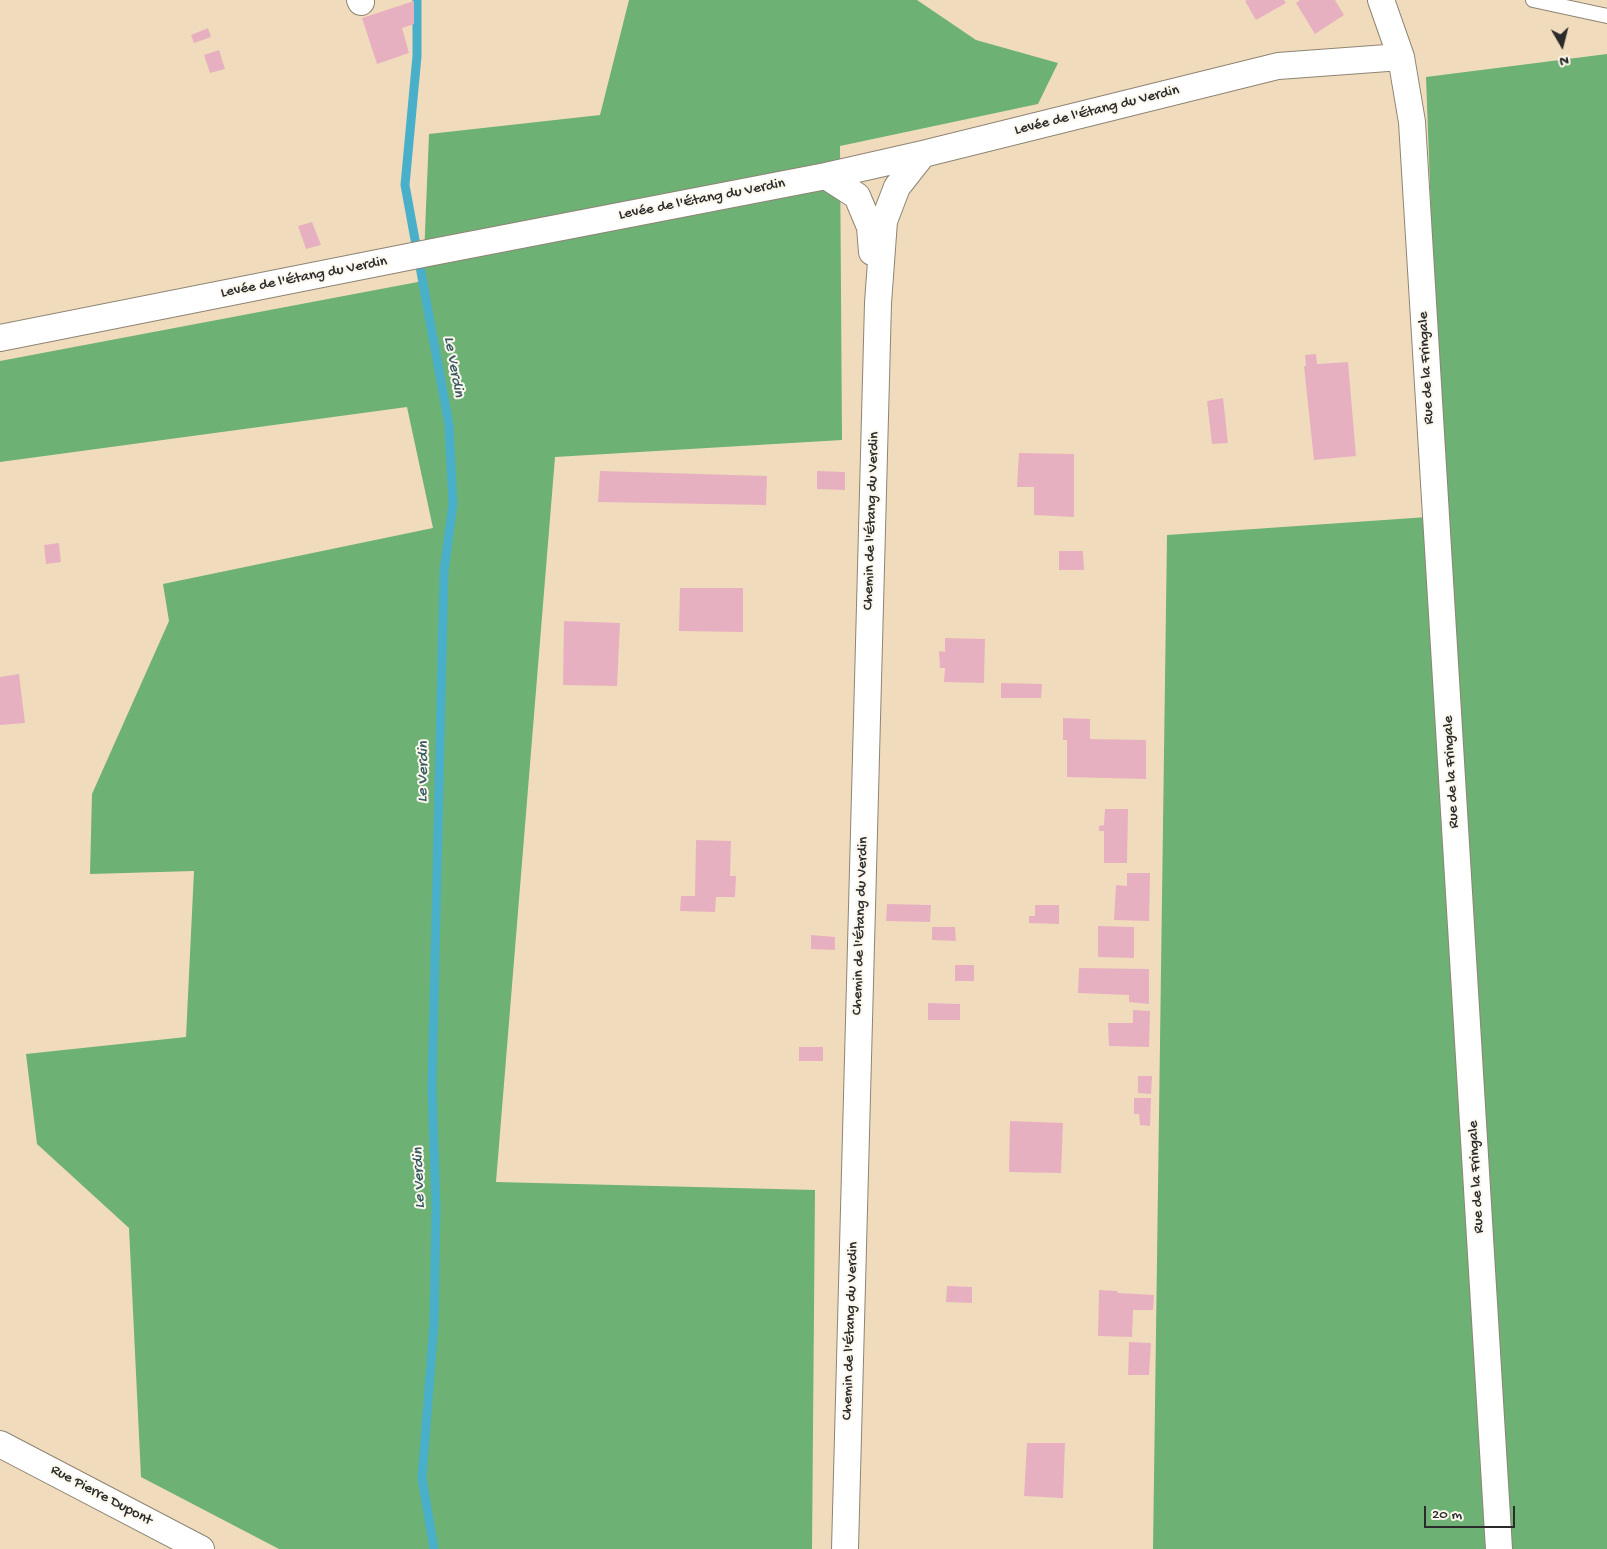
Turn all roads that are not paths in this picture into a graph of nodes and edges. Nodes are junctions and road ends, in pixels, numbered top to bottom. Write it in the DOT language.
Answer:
graph roads {
  1 [pos="1381,0"];
  2 [pos="1532,0"];
  3 [pos="1585,5"];
  4 [pos="1607,16"];
  5 [pos="1401,57"];
  6 [pos="923,154"];
  7 [pos="826,176"];
  8 [pos="878,303"];
  9 [pos="0,338"];
  10 [pos="0,1444"];
  11 [pos="201,1549"];
  12 [pos="845,1549"];
  13 [pos="1500,1549"];
  1 -- 5 [label="street, Rue de la Fringale"];
  2 -- 3 [label="lane"];
  3 -- 4 [label="lane"];
  5 -- 6 [label="street, Levée de l'Étang du Verdin"];
  5 -- 13 [label="street, Rue de la Fringale"];
  6 -- 7 [label="street, Levée de l'Étang du Verdin"];
  6 -- 8 [label="street, Chemin de l'Étang du Verdin"];
  7 -- 8 [label="street, Chemin de l'Étang du Verdin"];
  7 -- 9 [label="street, Levée de l'Étang du Verdin"];
  8 -- 12 [label="street, Chemin de l'Étang du Verdin"];
  10 -- 11 [label="street, Rue Pierre Dupont"];
}
